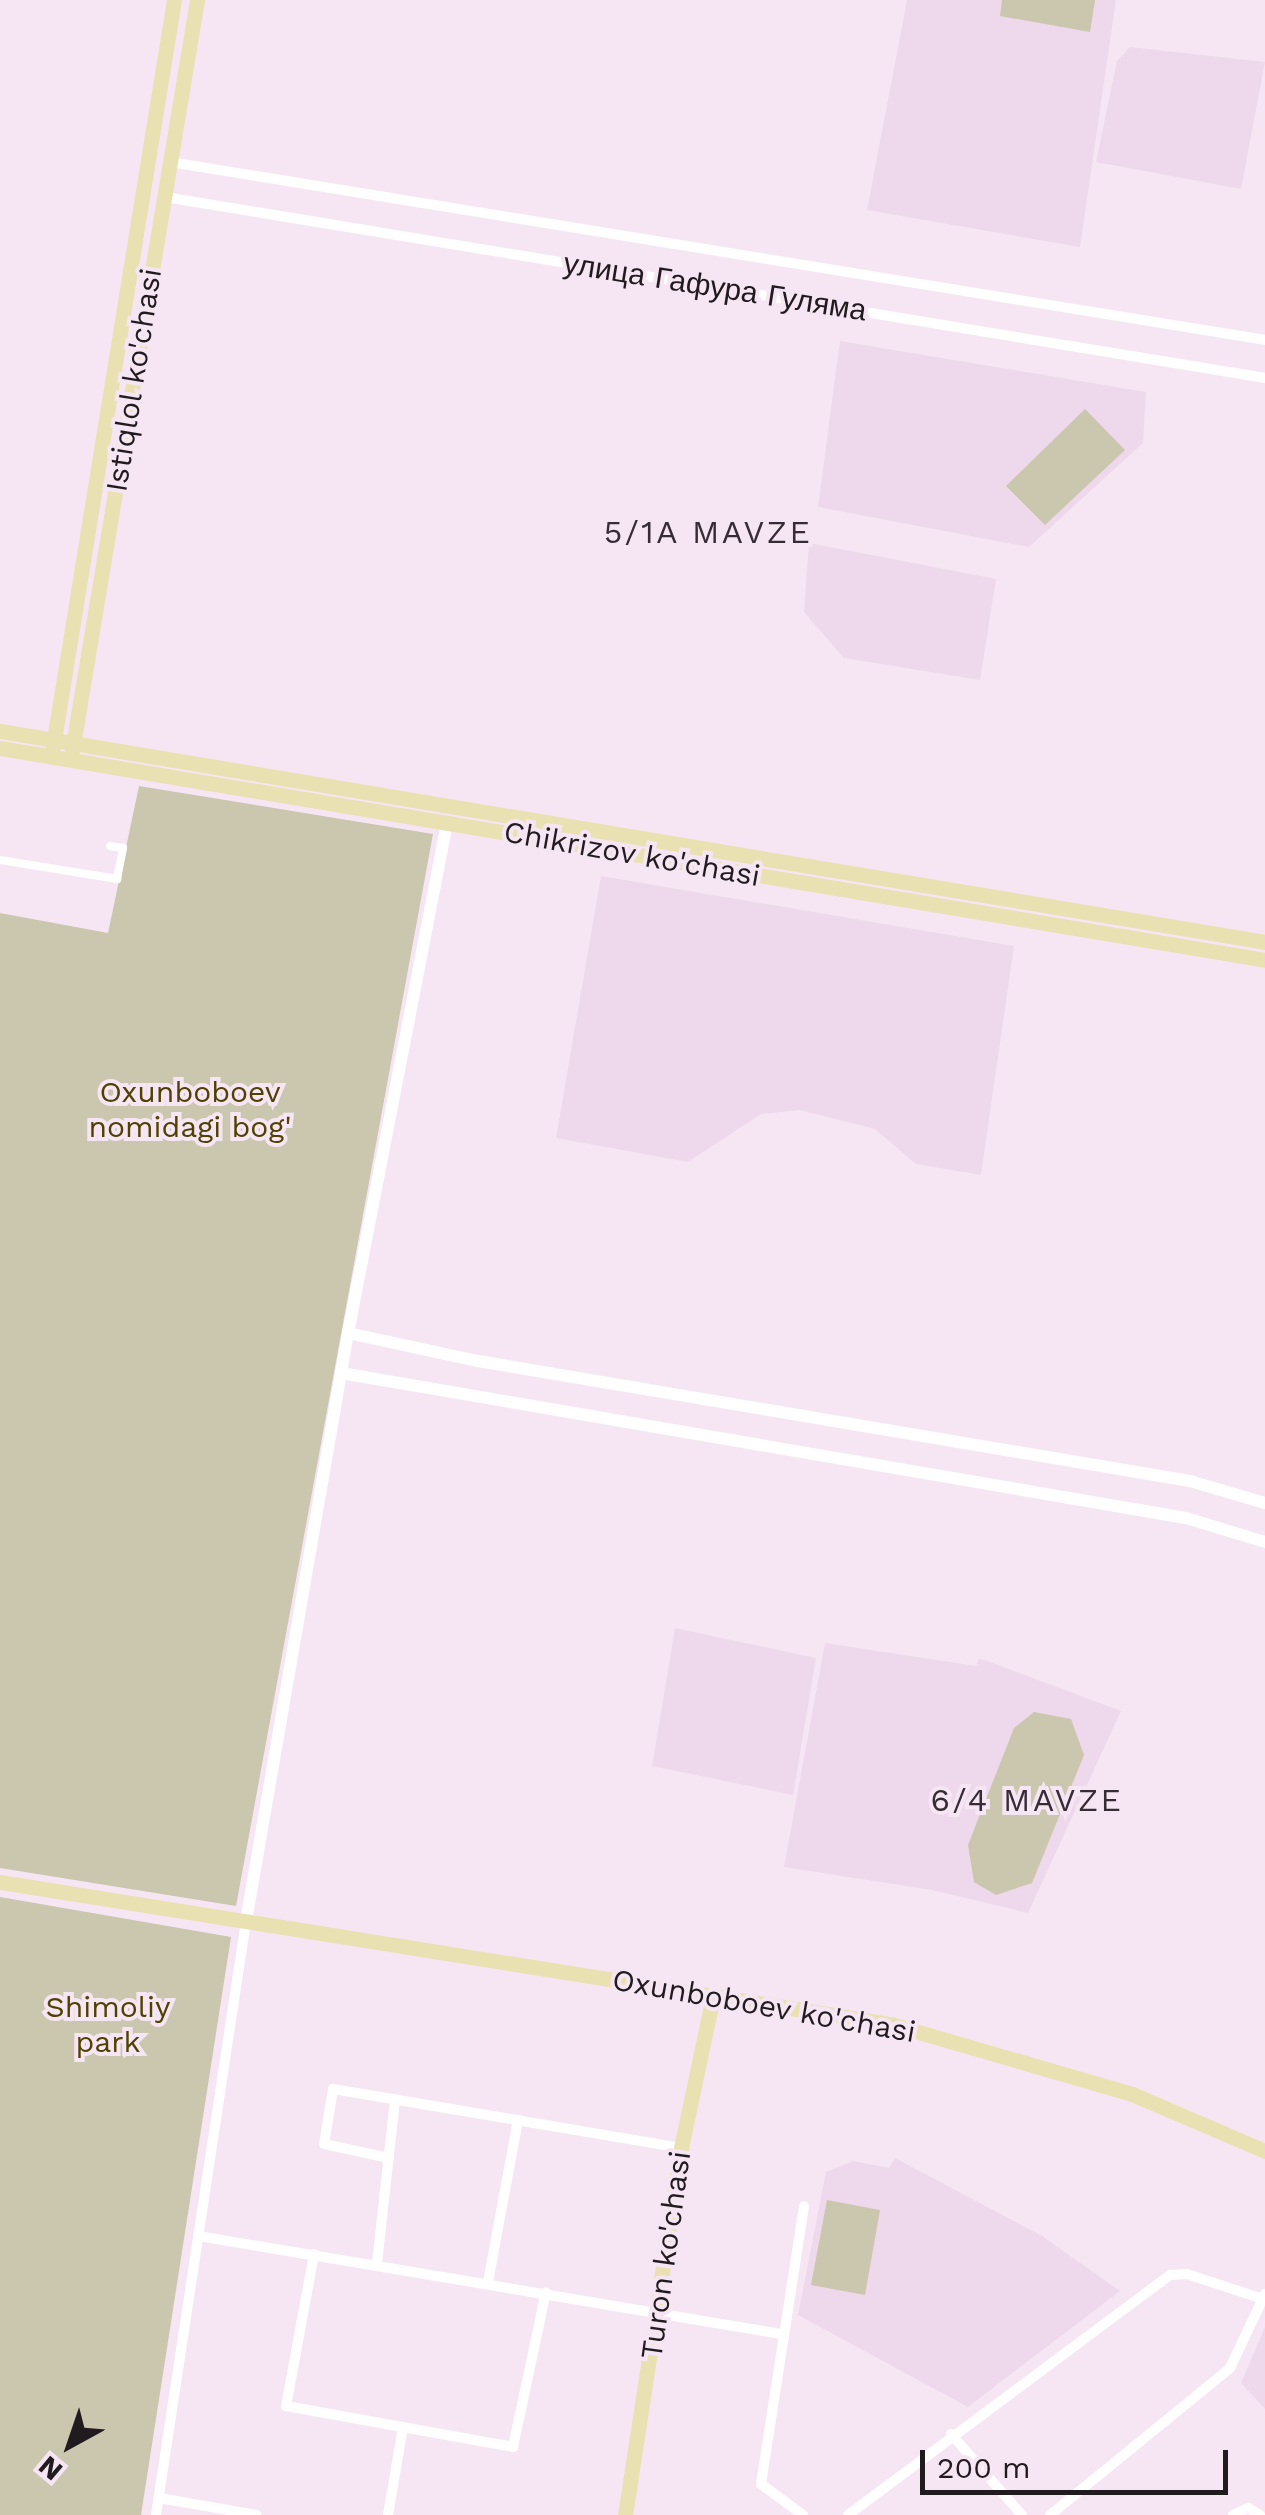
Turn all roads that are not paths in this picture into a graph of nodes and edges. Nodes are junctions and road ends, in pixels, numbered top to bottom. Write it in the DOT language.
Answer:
graph roads {
  1 [pos="174,0"];
  2 [pos="197,0"];
  3 [pos="158,94"];
  4 [pos="180,99"];
  5 [pos="170,162"];
  6 [pos="165,197"];
  7 [pos="1265,340"];
  8 [pos="1265,378"];
  9 [pos="0,731"];
  10 [pos="0,748"];
  11 [pos="52,748"];
  12 [pos="72,752"];
  13 [pos="125,761"];
  14 [pos="447,823"];
  15 [pos="110,846"];
  16 [pos="0,860"];
  17 [pos="1265,942"];
  18 [pos="1265,960"];
  19 [pos="348,1333"];
  20 [pos="341,1373"];
  21 [pos="1265,1503"];
  22 [pos="1265,1542"];
  23 [pos="0,1882"];
  24 [pos="246,1921"];
  25 [pos="712,1996"];
  26 [pos="394,2099"];
  27 [pos="518,2120"];
  28 [pos="681,2148"];
  29 [pos="1265,2152"];
  30 [pos="389,2158"];
  31 [pos="804,2206"];
  32 [pos="198,2236"];
  33 [pos="314,2254"];
  34 [pos="377,2263"];
  35 [pos="488,2282"];
  36 [pos="546,2292"];
  37 [pos="1264,2296"];
  38 [pos="658,2312"];
  39 [pos="781,2334"];
  40 [pos="403,2428"];
  41 [pos="951,2434"];
  42 [pos="159,2498"];
  43 [pos="156,2515"];
  44 [pos="257,2515"];
  45 [pos="388,2515"];
  46 [pos="625,2515"];
  47 [pos="803,2515"];
  48 [pos="848,2515"];
  49 [pos="1022,2515"];
  50 [pos="1050,2515"];
  51 [pos="1234,2515"];
  52 [pos="1260,2515"];
  1 -- 3 [label="main road, Istiqlol ko'chasi"];
  2 -- 4 [label="main road, Istiqlol ko'chasi"];
  3 -- 4 [label="main road"];
  3 -- 11 [label="main road, Istiqlol ko'chasi"];
  4 -- 5 [label="main road, Istiqlol ko'chasi"];
  5 -- 6 [label="main road, Istiqlol ko'chasi"];
  5 -- 7 [label="street"];
  6 -- 8 [label="street, улица Гафура Гуляма"];
  6 -- 12 [label="main road, Istiqlol ko'chasi"];
  9 -- 11 [label="main road, Chikrizov ko'chasi"];
  10 -- 11 [label="main road, Chikrizov ko'chasi"];
  11 -- 12 [label="main road, Chikrizov ko'chasi"];
  12 -- 13 [label="main road, Chikrizov ko'chasi"];
  13 -- 14 [label="main road, Chikrizov ko'chasi"];
  13 -- 17 [label="main road, Chikrizov ko'chasi"];
  14 -- 18 [label="main road, Chikrizov ko'chasi"];
  14 -- 19 [label="street"];
  15 -- 16 [label="street"];
  19 -- 20 [label="street"];
  19 -- 21 [label="street"];
  20 -- 22 [label="street"];
  20 -- 24 [label="street"];
  23 -- 24 [label="main road, Oxunboboev ko'chasi"];
  24 -- 25 [label="main road, Oxunboboev ko'chasi"];
  24 -- 32 [label="street"];
  25 -- 28 [label="main road, Turon ko'chasi"];
  25 -- 29 [label="main road, Oxunboboev ko'chasi"];
  26 -- 27 [label="street"];
  26 -- 30 [label="street"];
  26 -- 30 [label="street"];
  27 -- 28 [label="street"];
  27 -- 35 [label="street"];
  28 -- 38 [label="main road, Turon ko'chasi"];
  30 -- 34 [label="street"];
  31 -- 39 [label="street"];
  32 -- 33 [label="street"];
  32 -- 42 [label="street"];
  33 -- 34 [label="street"];
  33 -- 40 [label="street"];
  34 -- 35 [label="street"];
  35 -- 36 [label="street"];
  36 -- 38 [label="street"];
  36 -- 40 [label="street"];
  37 -- 41 [label="street"];
  37 -- 50 [label="street"];
  38 -- 39 [label="street"];
  38 -- 46 [label="main road, Turon ko'chasi"];
  39 -- 47 [label="street"];
  40 -- 45 [label="street"];
  41 -- 48 [label="street"];
  41 -- 49 [label="street"];
  42 -- 43 [label="street"];
  42 -- 44 [label="street"];
  51 -- 52 [label="street"];
}
